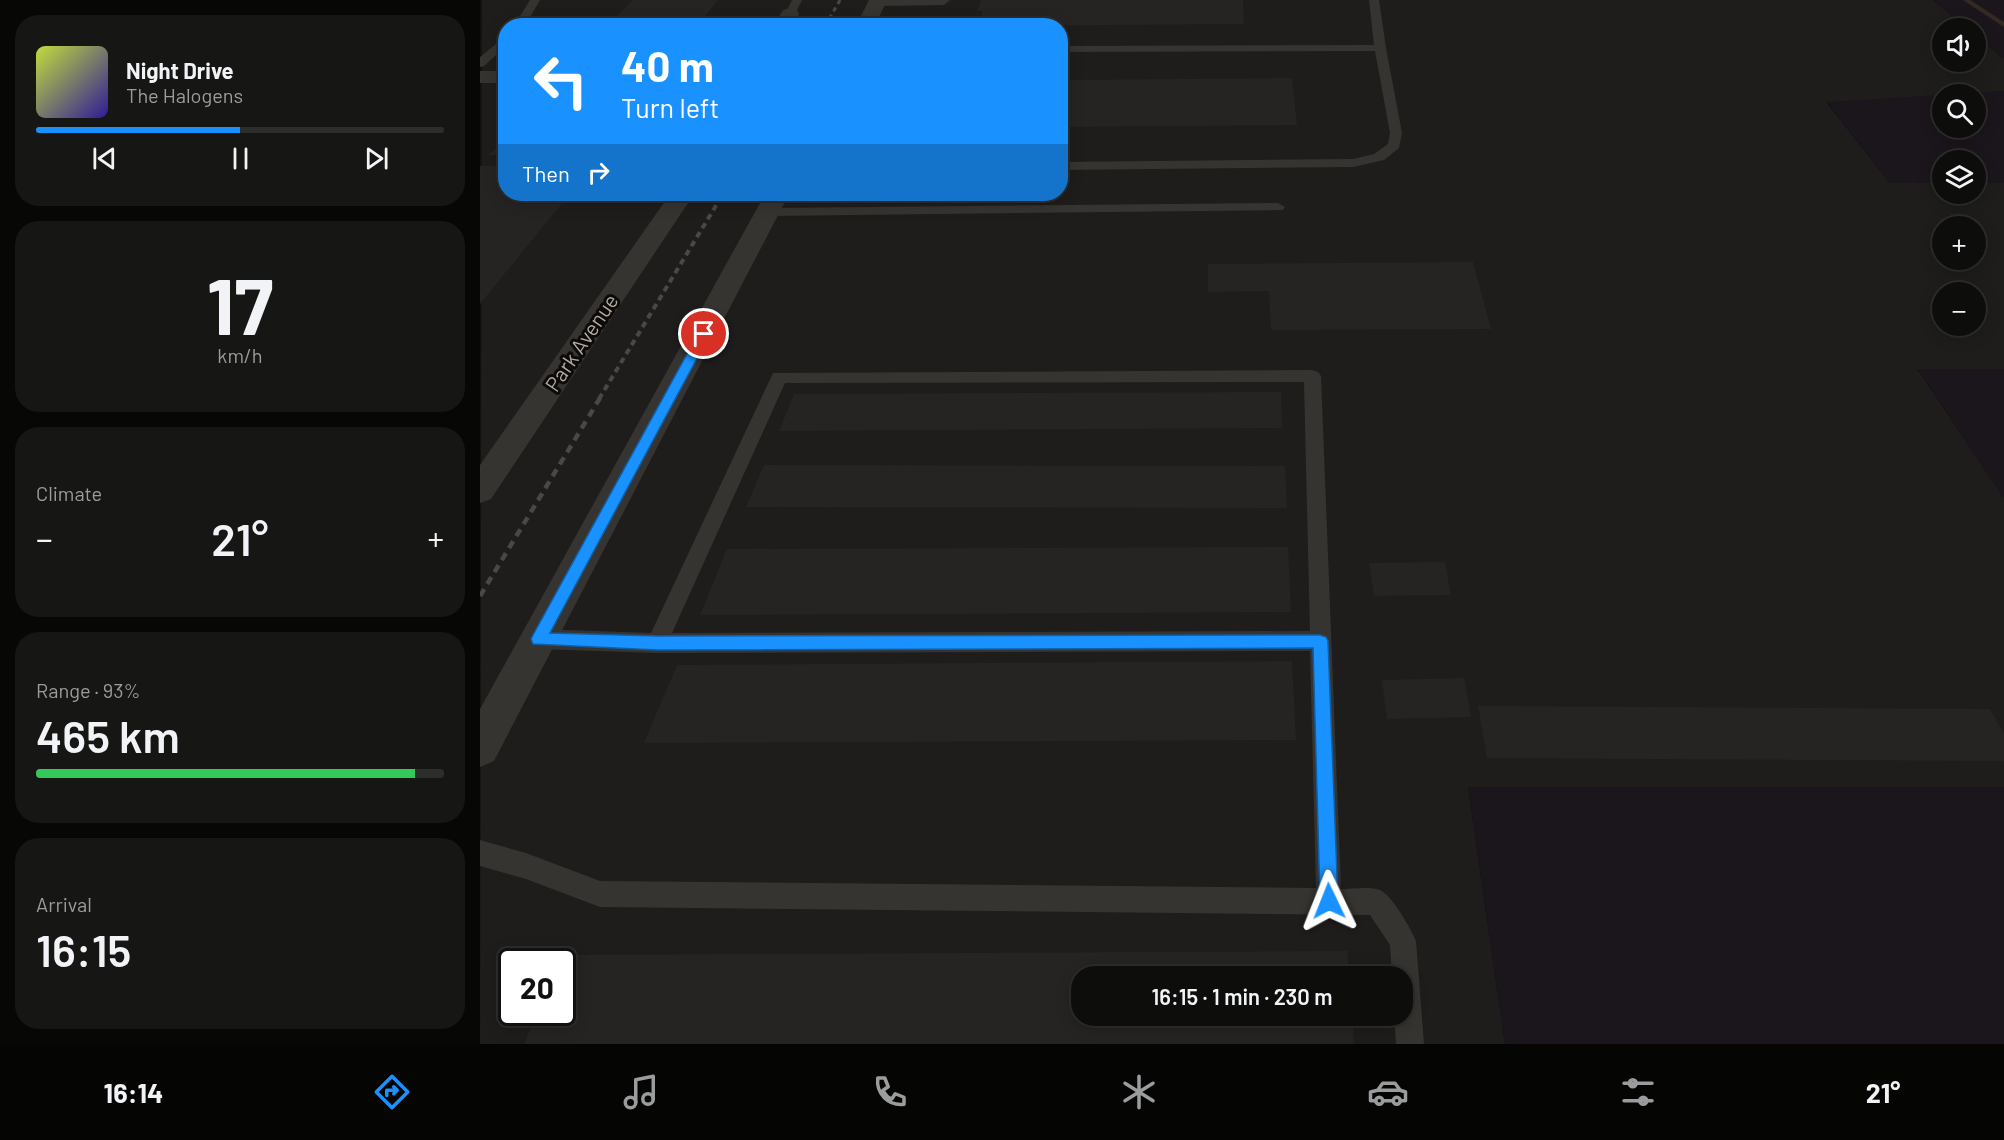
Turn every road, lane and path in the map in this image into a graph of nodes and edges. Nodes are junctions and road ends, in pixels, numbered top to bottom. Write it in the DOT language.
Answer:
graph roads {
  1 [pos="535,0"];
  2 [pos="945,0"];
  3 [pos="1374,0"];
  4 [pos="877,2"];
  5 [pos="524,18"];
  6 [pos="869,18"];
  7 [pos="498,46"];
  8 [pos="1380,48"];
  9 [pos="1068,49"];
  10 [pos="480,63"];
  11 [pos="480,77"];
  12 [pos="498,77"];
  13 [pos="1068,166"];
  14 [pos="677,201"];
  15 [pos="772,203"];
  16 [pos="1278,207"];
  17 [pos="480,490"];
  18 [pos="539,639"];
  19 [pos="1320,641"];
  20 [pos="657,643"];
  21 [pos="480,748"];
  22 [pos="480,853"];
  23 [pos="1329,901"];
  24 [pos="1410,1044"];
  1 -- 5 [label="lane"];
  2 -- 4 [label="lane"];
  3 -- 8 [label="lane"];
  4 -- 6 [label="street"];
  7 -- 10 [label="lane"];
  8 -- 9 [label="lane"];
  8 -- 13 [label="lane"];
  11 -- 12 [label="street"];
  14 -- 17 [label="street, Park Avenue"];
  15 -- 16 [label="lane"];
  15 -- 18 [label="street"];
  18 -- 20 [label="lane"];
  18 -- 21 [label="street"];
  19 -- 20 [label="lane"];
  19 -- 20 [label="lane"];
  19 -- 23 [label="lane"];
  22 -- 23 [label="lane"];
  23 -- 24 [label="lane"];
}
